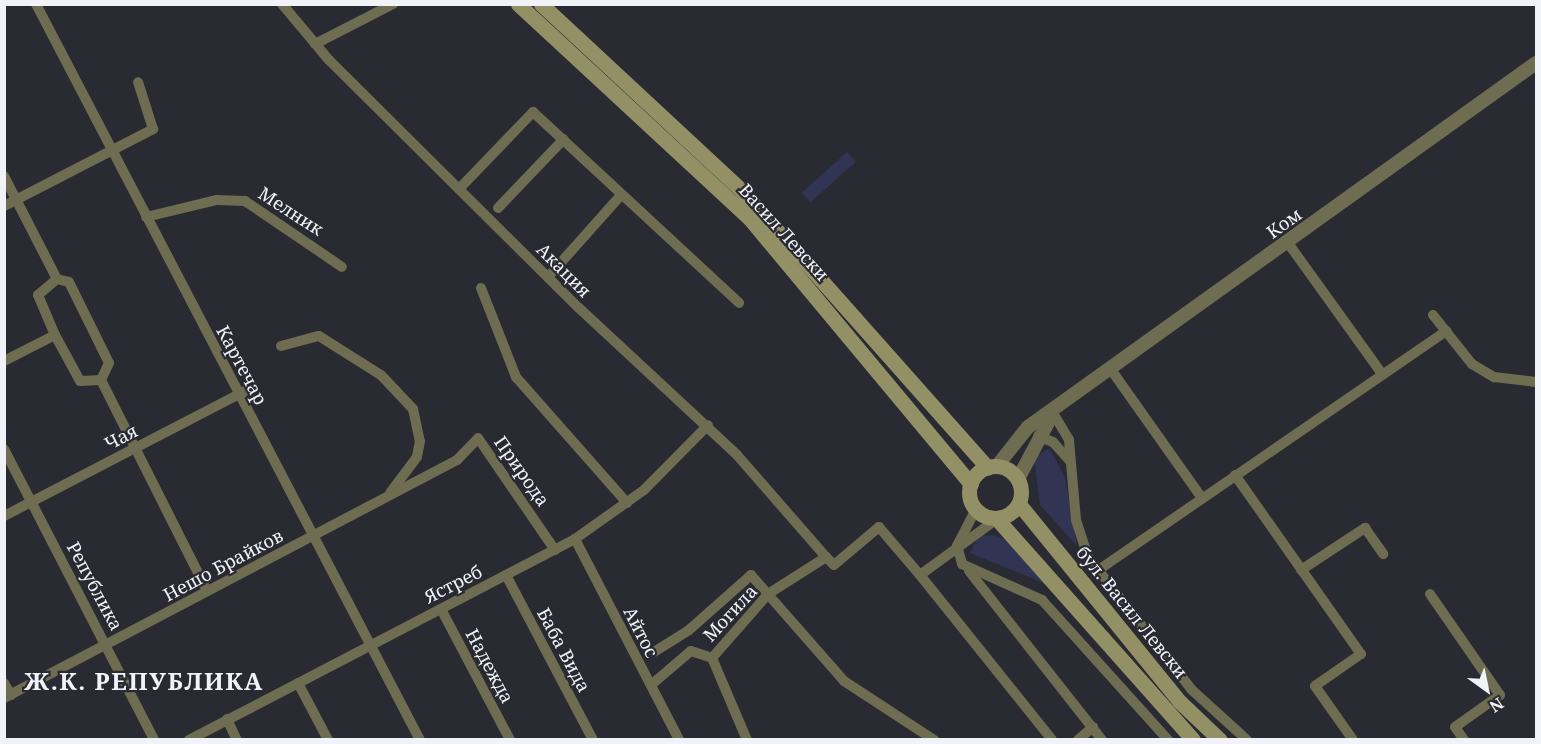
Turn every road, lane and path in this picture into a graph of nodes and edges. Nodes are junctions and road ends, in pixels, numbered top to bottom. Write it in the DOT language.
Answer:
graph roads {
  1 [pos="36,4"];
  2 [pos="282,4"];
  3 [pos="393,4"];
  4 [pos="518,4"];
  5 [pos="541,4"];
  6 [pos="315,44"];
  7 [pos="1536,63"];
  8 [pos="138,82"];
  9 [pos="564,139"];
  10 [pos="111,150"];
  11 [pos="4,176"];
  12 [pos="459,189"];
  13 [pos="621,195"];
  14 [pos="16,200"];
  15 [pos="4,206"];
  16 [pos="498,208"];
  17 [pos="146,217"];
  18 [pos="1287,243"];
  19 [pos="342,267"];
  20 [pos="548,277"];
  21 [pos="57,279"];
  22 [pos="481,288"];
  23 [pos="739,303"];
  24 [pos="1433,315"];
  25 [pos="1446,331"];
  26 [pos="55,335"];
  27 [pos="281,346"];
  28 [pos="4,361"];
  29 [pos="1112,371"];
  30 [pos="1382,374"];
  31 [pos="101,380"];
  32 [pos="1536,382"];
  33 [pos="253,387"];
  34 [pos="239,394"];
  35 [pos="1053,413"];
  36 [pos="708,425"];
  37 [pos="1038,436"];
  38 [pos="4,449"];
  39 [pos="134,449"];
  40 [pos="457,460"];
  41 [pos="1069,460"];
  42 [pos="993,467"];
  43 [pos="1235,475"];
  44 [pos="1018,479"];
  45 [pos="971,484"];
  46 [pos="1202,498"];
  47 [pos="385,499"];
  48 [pos="32,502"];
  49 [pos="627,503"];
  50 [pos="1019,504"];
  51 [pos="975,509"];
  52 [pos="4,516"];
  53 [pos="997,519"];
  54 [pos="314,536"];
  55 [pos="575,539"];
  56 [pos="957,546"];
  57 [pos="555,550"];
  58 [pos="1383,554"];
  59 [pos="826,557"];
  60 [pos="1302,570"];
  61 [pos="969,571"];
  62 [pos="1097,571"];
  63 [pos="506,575"];
  64 [pos="920,575"];
  65 [pos="207,591"];
  66 [pos="768,594"];
  67 [pos="1430,594"];
  68 [pos="441,609"];
  69 [pos="107,645"];
  70 [pos="371,645"];
  71 [pos="654,652"];
  72 [pos="712,658"];
  73 [pos="298,682"];
  74 [pos="4,683"];
  75 [pos="651,685"];
  76 [pos="8,696"];
  77 [pos="227,719"];
  78 [pos="1093,727"];
  79 [pos="154,740"];
  80 [pos="189,740"];
  81 [pos="237,740"];
  82 [pos="328,740"];
  83 [pos="420,740"];
  84 [pos="510,740"];
  85 [pos="593,740"];
  86 [pos="679,740"];
  87 [pos="747,740"];
  88 [pos="934,740"];
  89 [pos="1052,740"];
  90 [pos="1078,740"];
  91 [pos="1102,740"];
  92 [pos="1168,740"];
  93 [pos="1193,740"];
  94 [pos="1220,740"];
  95 [pos="1247,740"];
  96 [pos="1353,740"];
  97 [pos="1464,740"];
  1 -- 10 [label="street, Картечар"];
  2 -- 6 [label="street, Акация"];
  3 -- 6 [label="street"];
  4 -- 45 [label="main road, Васил Левски"];
  5 -- 42 [label="main road, Васил Левски"];
  6 -- 12 [label="street, Акация"];
  7 -- 18 [label="street, Ком"];
  8 -- 10 [label="street"];
  9 -- 12 [label="street"];
  9 -- 13 [label="street"];
  9 -- 16 [label="street"];
  10 -- 14 [label="street"];
  10 -- 17 [label="street, Картечар"];
  11 -- 14 [label="street"];
  12 -- 20 [label="street, Акация"];
  13 -- 20 [label="street"];
  13 -- 23 [label="street"];
  14 -- 15 [label="street"];
  14 -- 21 [label="street"];
  17 -- 19 [label="street, Мелник"];
  17 -- 34 [label="street, Картечар"];
  18 -- 29 [label="street, Ком"];
  18 -- 30 [label="street"];
  20 -- 36 [label="street, Акация"];
  21 -- 26 [label="street"];
  21 -- 31 [label="street"];
  22 -- 49 [label="street"];
  24 -- 25 [label="street"];
  25 -- 30 [label="street"];
  25 -- 32 [label="street"];
  26 -- 28 [label="street"];
  26 -- 31 [label="street"];
  27 -- 47 [label="street"];
  29 -- 35 [label="street, Ком"];
  29 -- 46 [label="street"];
  30 -- 43 [label="street"];
  31 -- 39 [label="street"];
  33 -- 34 [label="street, Чая"];
  34 -- 39 [label="street, Чая"];
  34 -- 54 [label="street, Картечар"];
  35 -- 37 [label="street"];
  35 -- 41 [label="street"];
  35 -- 42 [label="street, Ком"];
  36 -- 49 [label="street, Ястреб"];
  36 -- 59 [label="street, Акация"];
  37 -- 41 [label="street"];
  37 -- 44 [label="street"];
  38 -- 48 [label="street, Република"];
  39 -- 48 [label="street, Чая"];
  39 -- 65 [label="street"];
  40 -- 47 [label="street, Нешо Брайков"];
  40 -- 57 [label="street, Природа"];
  41 -- 62 [label="street"];
  42 -- 44 [label="main road"];
  42 -- 45 [label="main road"];
  43 -- 46 [label="street"];
  43 -- 60 [label="street"];
  44 -- 50 [label="main road"];
  45 -- 51 [label="main road"];
  46 -- 62 [label="street"];
  47 -- 54 [label="street, Нешо Брайков"];
  48 -- 52 [label="street, Чая"];
  48 -- 69 [label="street, Република"];
  49 -- 55 [label="street, Ястреб"];
  50 -- 53 [label="main road"];
  50 -- 94 [label="main road, бул. Васил Левски"];
  51 -- 53 [label="main road"];
  51 -- 56 [label="street"];
  53 -- 56 [label="street"];
  53 -- 93 [label="main road, бул. Васил Левски"];
  54 -- 65 [label="street, Нешо Брайков"];
  54 -- 70 [label="street, Картечар"];
  55 -- 57 [label="street, Ястреб"];
  55 -- 75 [label="street, Айтос"];
  56 -- 61 [label="street"];
  56 -- 64 [label="street"];
  57 -- 63 [label="street, Ястреб"];
  58 -- 60 [label="street"];
  59 -- 64 [label="street, Могила"];
  59 -- 66 [label="street, Могила"];
  60 -- 96 [label="street"];
  61 -- 78 [label="street"];
  61 -- 92 [label="street"];
  62 -- 95 [label="street"];
  63 -- 68 [label="street, Ястреб"];
  63 -- 85 [label="street, Баба Вида"];
  64 -- 89 [label="street"];
  65 -- 69 [label="street, Нешо Брайков"];
  66 -- 71 [label="street"];
  66 -- 72 [label="street, Могила"];
  66 -- 88 [label="street"];
  67 -- 97 [label="street"];
  68 -- 70 [label="street, Ястреб"];
  68 -- 84 [label="street, Надежда"];
  69 -- 76 [label="street, Нешо Брайков"];
  69 -- 79 [label="street, Република"];
  70 -- 73 [label="street, Ястреб"];
  70 -- 83 [label="street, Картечар"];
  72 -- 75 [label="street"];
  72 -- 87 [label="street, Могила"];
  73 -- 77 [label="street, Ястреб"];
  73 -- 82 [label="street"];
  74 -- 76 [label="street"];
  75 -- 86 [label="street, Айтос"];
  77 -- 80 [label="street, Ястреб"];
  77 -- 81 [label="street"];
  78 -- 90 [label="street"];
  78 -- 91 [label="street"];
}
